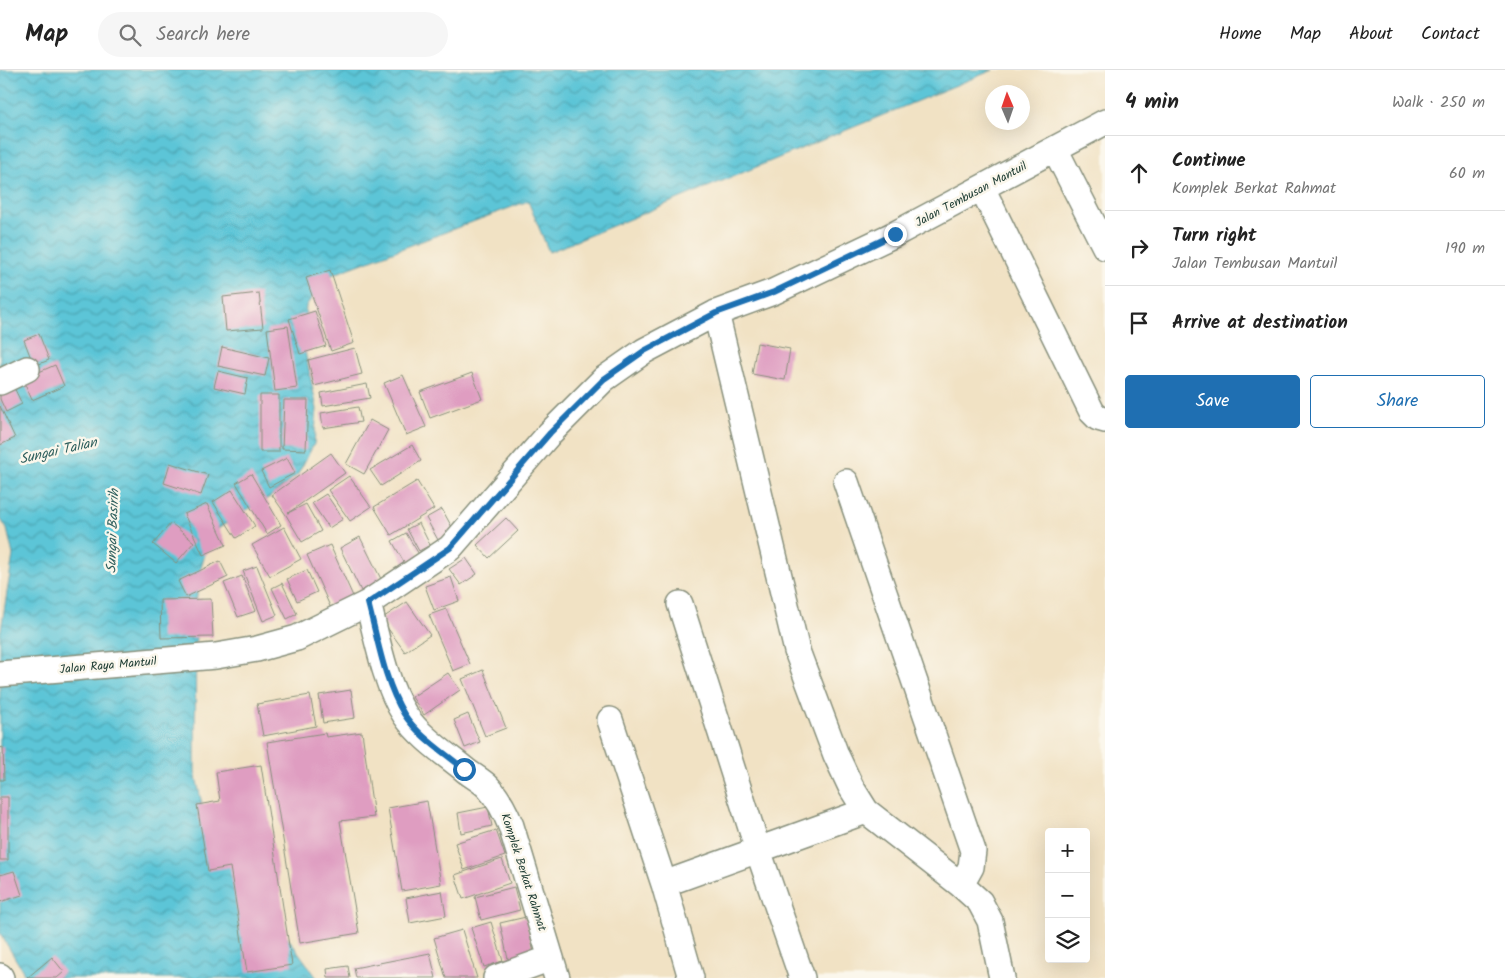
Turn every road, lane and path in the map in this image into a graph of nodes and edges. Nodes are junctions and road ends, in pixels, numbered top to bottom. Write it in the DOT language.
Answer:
graph roads {
  1 [pos="1105,122"];
  2 [pos="1055,149"];
  3 [pos="982,188"];
  4 [pos="1105,247"];
  5 [pos="716,313"];
  6 [pos="27,369"];
  7 [pos="0,382"];
  8 [pos="1105,420"];
  9 [pos="846,482"];
  10 [pos="368,603"];
  11 [pos="680,604"];
  12 [pos="216,656"];
  13 [pos="0,674"];
  14 [pos="610,720"];
  15 [pos="866,811"];
  16 [pos="758,850"];
  17 [pos="664,884"];
  18 [pos="961,885"];
  19 [pos="554,968"];
  20 [pos="496,978"];
  21 [pos="691,978"];
  22 [pos="802,978"];
  23 [pos="1002,978"];
  1 -- 2 [label="street, Jalan Tembusan Mantuil"];
  2 -- 3 [label="street, Jalan Tembusan Mantuil"];
  2 -- 4 [label="street"];
  3 -- 5 [label="street, Jalan Tembusan Mantuil"];
  3 -- 8 [label="street"];
  5 -- 10 [label="street, Jalan Tembusan Mantuil"];
  5 -- 15 [label="street"];
  6 -- 7 [label="street"];
  9 -- 18 [label="street"];
  10 -- 12 [label="street, Jalan Tembusan Mantuil"];
  10 -- 19 [label="street, Komplek Berkat Rahmat"];
  11 -- 16 [label="street"];
  12 -- 13 [label="street, Jalan Raya Mantuil"];
  14 -- 17 [label="street"];
  15 -- 16 [label="street"];
  15 -- 18 [label="street"];
  16 -- 17 [label="street"];
  16 -- 22 [label="street"];
  17 -- 21 [label="street"];
  18 -- 23 [label="street"];
  19 -- 20 [label="street"];
}
